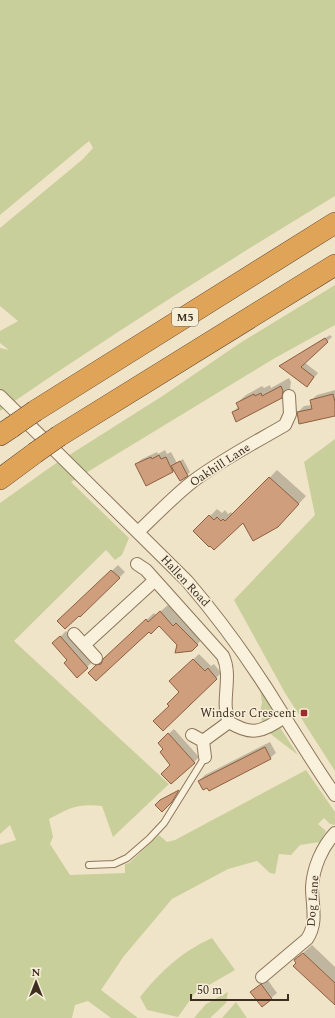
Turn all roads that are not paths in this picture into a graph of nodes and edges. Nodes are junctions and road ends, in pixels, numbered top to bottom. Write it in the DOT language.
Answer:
graph roads {
  1 [pos="335,223"];
  2 [pos="335,264"];
  3 [pos="0,396"];
  4 [pos="289,396"];
  5 [pos="6,431"];
  6 [pos="0,478"];
  7 [pos="138,532"];
  8 [pos="137,564"];
  9 [pos="155,580"];
  10 [pos="74,634"];
  11 [pos="84,645"];
  12 [pos="96,658"];
  13 [pos="285,717"];
  14 [pos="229,722"];
  15 [pos="192,735"];
  16 [pos="203,741"];
  17 [pos="205,757"];
  18 [pos="335,795"];
  19 [pos="335,833"];
  20 [pos="90,865"];
  21 [pos="262,977"];
  1 -- 5 [label="highway, M5, bridge"];
  2 -- 6 [label="highway, bridge"];
  3 -- 7 [label="street, Hallen Road"];
  4 -- 7 [label="street, Oakhill Lane"];
  7 -- 13 [label="street, Hallen Road"];
  8 -- 9 [label="street"];
  9 -- 11 [label="street"];
  9 -- 14 [label="street"];
  10 -- 11 [label="street"];
  11 -- 12 [label="street"];
  13 -- 14 [label="street"];
  13 -- 18 [label="street, Hallen Road"];
  14 -- 16 [label="street"];
  15 -- 16 [label="street"];
  16 -- 17 [label="street"];
  17 -- 20 [label="lane"];
  19 -- 21 [label="street, Dog Lane"];
}
